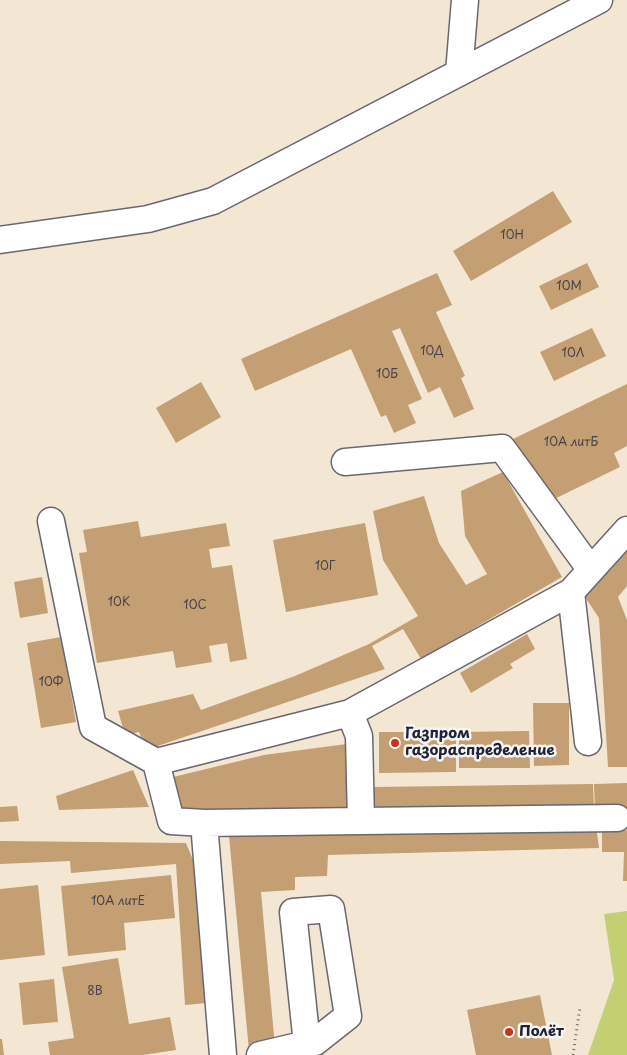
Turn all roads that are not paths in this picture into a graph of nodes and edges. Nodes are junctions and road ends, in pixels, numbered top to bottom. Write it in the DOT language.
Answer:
graph roads {
  1 [pos="465,0"];
  2 [pos="599,0"];
  3 [pos="460,73"];
  4 [pos="0,240"];
  5 [pos="345,462"];
  6 [pos="51,521"];
  7 [pos="627,530"];
  8 [pos="591,570"];
  9 [pos="571,592"];
  10 [pos="350,713"];
  11 [pos="588,742"];
  12 [pos="156,762"];
  13 [pos="617,818"];
  14 [pos="361,821"];
  15 [pos="204,823"];
  16 [pos="307,1044"];
  17 [pos="223,1055"];
  18 [pos="260,1055"];
  1 -- 3 [label="lane"];
  2 -- 3 [label="lane"];
  3 -- 4 [label="lane"];
  5 -- 8 [label="lane"];
  6 -- 12 [label="lane"];
  7 -- 8 [label="lane"];
  8 -- 9 [label="lane"];
  9 -- 10 [label="lane"];
  9 -- 11 [label="lane"];
  10 -- 12 [label="lane"];
  10 -- 14 [label="lane"];
  12 -- 15 [label="lane"];
  13 -- 14 [label="lane"];
  14 -- 15 [label="lane"];
  15 -- 17 [label="lane"];
  16 -- 16 [label="lane"];
  16 -- 18 [label="lane"];
}
